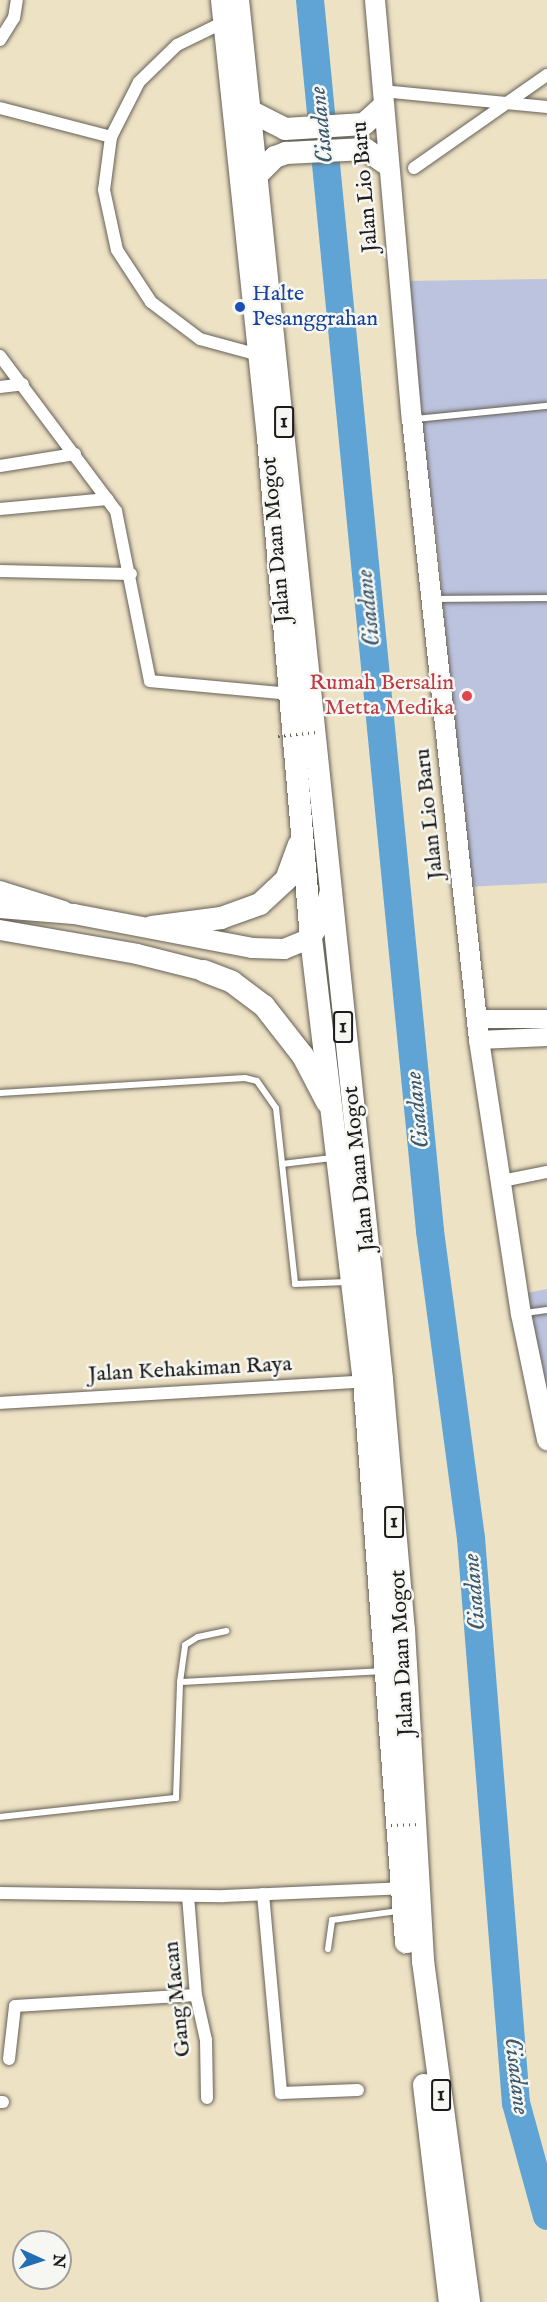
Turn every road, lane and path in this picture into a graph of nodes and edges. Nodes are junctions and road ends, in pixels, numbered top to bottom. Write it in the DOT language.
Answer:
graph roads {
  1 [pos="17,0"];
  2 [pos="238,0"];
  3 [pos="375,0"];
  4 [pos="223,11"];
  5 [pos="0,40"];
  6 [pos="547,75"];
  7 [pos="382,99"];
  8 [pos="508,103"];
  9 [pos="547,107"];
  10 [pos="0,108"];
  11 [pos="252,112"];
  12 [pos="111,137"];
  13 [pos="388,165"];
  14 [pos="414,168"];
  15 [pos="258,174"];
  16 [pos="259,355"];
  17 [pos="0,356"];
  18 [pos="23,384"];
  19 [pos="0,387"];
  20 [pos="547,406"];
  21 [pos="412,419"];
  22 [pos="75,453"];
  23 [pos="0,466"];
  24 [pos="108,499"];
  25 [pos="0,509"];
  26 [pos="0,571"];
  27 [pos="130,574"];
  28 [pos="547,598"];
  29 [pos="432,599"];
  30 [pos="299,684"];
  31 [pos="317,732"];
  32 [pos="279,736"];
  33 [pos="302,832"];
  34 [pos="0,890"];
  35 [pos="329,896"];
  36 [pos="0,908"];
  37 [pos="74,914"];
  38 [pos="152,927"];
  39 [pos="0,930"];
  40 [pos="311,938"];
  41 [pos="204,971"];
  42 [pos="476,1018"];
  43 [pos="547,1019"];
  44 [pos="547,1037"];
  45 [pos="479,1040"];
  46 [pos="0,1093"];
  47 [pos="334,1117"];
  48 [pos="339,1158"];
  49 [pos="282,1164"];
  50 [pos="547,1172"];
  51 [pos="502,1181"];
  52 [pos="354,1281"];
  53 [pos="547,1310"];
  54 [pos="521,1314"];
  55 [pos="373,1381"];
  56 [pos="0,1403"];
  57 [pos="547,1440"];
  58 [pos="226,1631"];
  59 [pos="387,1670"];
  60 [pos="180,1682"];
  61 [pos="0,1817"];
  62 [pos="422,1824"];
  63 [pos="391,1825"];
  64 [pos="408,1888"];
  65 [pos="0,1893"];
  66 [pos="263,1894"];
  67 [pos="188,1896"];
  68 [pos="402,1911"];
  69 [pos="328,1949"];
  70 [pos="196,1995"];
  71 [pos="9,2059"];
  72 [pos="357,2090"];
  73 [pos="207,2098"];
  74 [pos="450,2302"];
  75 [pos="469,2302"];
  1 -- 5 [label="street"];
  2 -- 11 [label="highway, Jalan Daan Mogot / 1"];
  3 -- 7 [label="main road, Jalan Lio Baru"];
  4 -- 12 [label="street"];
  4 -- 16 [label="highway, Jalan Daan Mogot / 1"];
  6 -- 8 [label="street"];
  7 -- 8 [label="street"];
  7 -- 11 [label="highway"];
  7 -- 13 [label="main road, Jalan Lio Baru"];
  8 -- 9 [label="street"];
  8 -- 14 [label="street"];
  10 -- 12 [label="street"];
  11 -- 15 [label="highway, Jalan Daan Mogot / 1"];
  12 -- 16 [label="street"];
  13 -- 15 [label="highway"];
  13 -- 21 [label="main road, Jalan Lio Baru"];
  15 -- 30 [label="highway, Jalan Daan Mogot / 1"];
  16 -- 30 [label="highway, Jalan Daan Mogot / 1"];
  17 -- 18 [label="street"];
  18 -- 19 [label="street"];
  18 -- 22 [label="street"];
  20 -- 21 [label="lane"];
  21 -- 29 [label="main road, Jalan Lio Baru"];
  22 -- 23 [label="street"];
  22 -- 24 [label="street"];
  24 -- 25 [label="street"];
  24 -- 27 [label="street"];
  26 -- 27 [label="street"];
  27 -- 30 [label="street"];
  28 -- 29 [label="lane"];
  29 -- 42 [label="main road, Jalan Lio Baru"];
  30 -- 33 [label="highway, Jalan Daan Mogot / 1"];
  30 -- 35 [label="highway, Jalan Daan Mogot / 1"];
  31 -- 32 [label="path, bridge"];
  33 -- 38 [label="highway"];
  33 -- 40 [label="highway, Jalan Daan Mogot / 1"];
  34 -- 37 [label="street"];
  35 -- 40 [label="main road, Jalan Daan Mogot"];
  35 -- 55 [label="highway, Jalan Daan Mogot / 1"];
  36 -- 37 [label="main road"];
  37 -- 38 [label="main road"];
  38 -- 40 [label="main road"];
  39 -- 41 [label="main road"];
  40 -- 47 [label="highway, Jalan Daan Mogot / 1"];
  41 -- 47 [label="highway"];
  42 -- 43 [label="street"];
  42 -- 45 [label="main road, Jalan Lio Baru"];
  44 -- 45 [label="street"];
  45 -- 51 [label="main road, Jalan Lio Baru"];
  46 -- 49 [label="lane"];
  47 -- 48 [label="highway, Jalan Daan Mogot / 1"];
  48 -- 49 [label="lane"];
  48 -- 52 [label="highway, Jalan Daan Mogot / 1"];
  49 -- 52 [label="lane"];
  50 -- 51 [label="street"];
  51 -- 54 [label="main road, Jalan Lio Baru"];
  52 -- 55 [label="highway, Jalan Daan Mogot / 1"];
  53 -- 54 [label="lane"];
  54 -- 57 [label="main road, Jalan Lio Baru"];
  55 -- 56 [label="street, Jalan Kehakiman Raya"];
  55 -- 59 [label="highway, Jalan Daan Mogot / 1"];
  55 -- 64 [label="highway, Jalan Daan Mogot / 1"];
  58 -- 60 [label="lane"];
  59 -- 60 [label="lane"];
  59 -- 64 [label="highway, Jalan Daan Mogot / 1"];
  60 -- 61 [label="lane"];
  62 -- 63 [label="path, bridge"];
  64 -- 66 [label="street"];
  64 -- 68 [label="highway, Jalan Daan Mogot / 1"];
  64 -- 75 [label="highway, Jalan Daan Mogot / 1"];
  65 -- 67 [label="street"];
  66 -- 67 [label="street"];
  66 -- 72 [label="street"];
  67 -- 70 [label="street, Gang Macan"];
  68 -- 69 [label="lane"];
  68 -- 74 [label="highway, Jalan Daan Mogot / 1"];
  70 -- 71 [label="street"];
  70 -- 73 [label="street, Gang Macan"];
}
